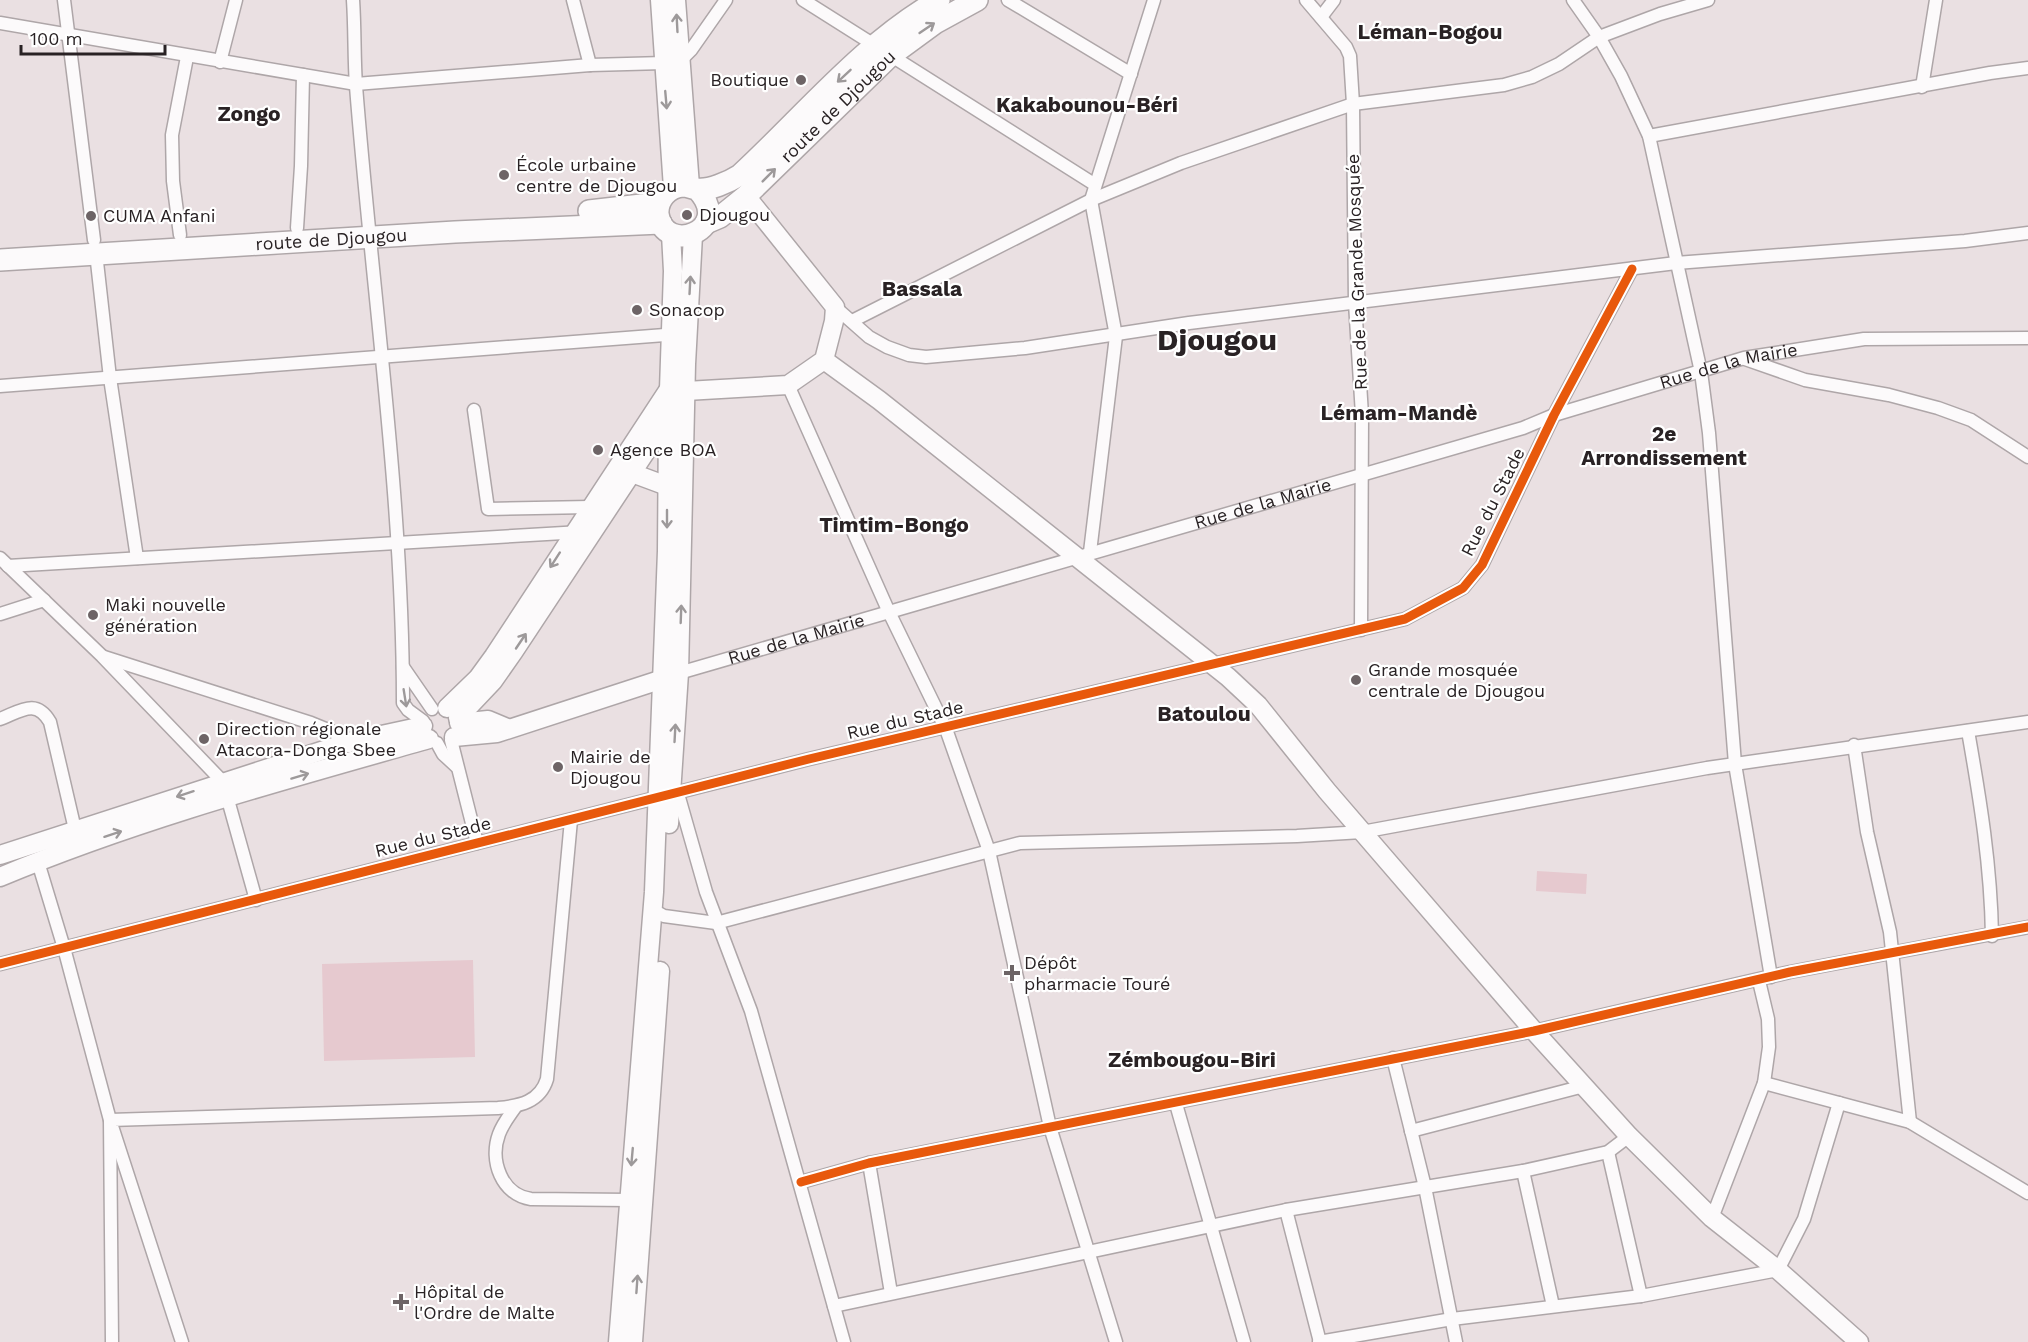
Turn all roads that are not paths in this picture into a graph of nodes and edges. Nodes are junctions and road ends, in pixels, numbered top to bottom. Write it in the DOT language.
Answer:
graph roads {
  1 [pos="64,0"];
  2 [pos="236,0"];
  3 [pos="353,0"];
  4 [pos="573,0"];
  5 [pos="660,0"];
  6 [pos="676,0"];
  7 [pos="726,0"];
  8 [pos="802,0"];
  9 [pos="939,0"];
  10 [pos="977,0"];
  11 [pos="1008,0"];
  12 [pos="1154,0"];
  13 [pos="1306,0"];
  14 [pos="1334,0"];
  15 [pos="1574,0"];
  16 [pos="1708,0"];
  17 [pos="1936,0"];
  18 [pos="1321,17"];
  19 [pos="0,23"];
  20 [pos="67,36"];
  21 [pos="1599,37"];
  22 [pos="883,51"];
  23 [pos="187,57"];
  24 [pos="672,62"];
  25 [pos="220,63"];
  26 [pos="590,65"];
  27 [pos="2028,68"];
  28 [pos="1131,74"];
  29 [pos="303,75"];
  30 [pos="356,84"];
  31 [pos="1922,87"];
  32 [pos="1353,104"];
  33 [pos="1649,136"];
  34 [pos="1094,184"];
  35 [pos="746,196"];
  36 [pos="1091,200"];
  37 [pos="675,204"];
  38 [pos="297,228"];
  39 [pos="699,229"];
  40 [pos="371,230"];
  41 [pos="2028,233"];
  42 [pos="180,235"];
  43 [pos="0,246"];
  44 [pos="95,246"];
  45 [pos="0,260"];
  46 [pos="1676,263"];
  47 [pos="1632,269"];
  48 [pos="1355,303"];
  49 [pos="836,307"];
  50 [pos="852,321"];
  51 [pos="679,334"];
  52 [pos="1116,336"];
  53 [pos="2028,338"];
  54 [pos="382,357"];
  55 [pos="1744,358"];
  56 [pos="824,360"];
  57 [pos="1701,372"];
  58 [pos="110,378"];
  59 [pos="788,385"];
  60 [pos="0,386"];
  61 [pos="677,390"];
  62 [pos="474,410"];
  63 [pos="1554,415"];
  64 [pos="668,419"];
  65 [pos="2028,457"];
  66 [pos="632,473"];
  67 [pos="1361,475"];
  68 [pos="668,486"];
  69 [pos="590,507"];
  70 [pos="574,530"];
  71 [pos="593,534"];
  72 [pos="397,542"];
  73 [pos="1083,555"];
  74 [pos="137,558"];
  75 [pos="4,562"];
  76 [pos="44,600"];
  77 [pos="888,610"];
  78 [pos="0,614"];
  79 [pos="1361,630"];
  80 [pos="102,656"];
  81 [pos="1210,664"];
  82 [pos="403,667"];
  83 [pos="671,676"];
  84 [pos="0,719"];
  85 [pos="2028,722"];
  86 [pos="441,726"];
  87 [pos="946,729"];
  88 [pos="1968,731"];
  89 [pos="1854,746"];
  90 [pos="350,751"];
  91 [pos="1735,764"];
  92 [pos="225,790"];
  93 [pos="669,796"];
  94 [pos="571,820"];
  95 [pos="1362,832"];
  96 [pos="77,837"];
  97 [pos="477,843"];
  98 [pos="989,851"];
  99 [pos="0,855"];
  100 [pos="38,861"];
  101 [pos="0,877"];
  102 [pos="255,900"];
  103 [pos="658,913"];
  104 [pos="716,923"];
  105 [pos="2028,927"];
  106 [pos="1992,936"];
  107 [pos="64,948"];
  108 [pos="1892,954"];
  109 [pos="0,964"];
  110 [pos="1765,979"];
  111 [pos="1534,1031"];
  112 [pos="1393,1058"];
  113 [pos="1764,1083"];
  114 [pos="1584,1086"];
  115 [pos="1839,1103"];
  116 [pos="1176,1104"];
  117 [pos="516,1106"];
  118 [pos="110,1120"];
  119 [pos="1910,1122"];
  120 [pos="1050,1127"];
  121 [pos="1411,1131"];
  122 [pos="1629,1136"];
  123 [pos="1608,1152"];
  124 [pos="869,1163"];
  125 [pos="1523,1171"];
  126 [pos="801,1182"];
  127 [pos="1425,1187"];
  128 [pos="2028,1193"];
  129 [pos="629,1200"];
  130 [pos="1286,1209"];
  131 [pos="1712,1218"];
  132 [pos="1211,1225"];
  133 [pos="1088,1254"];
  134 [pos="1778,1270"];
  135 [pos="891,1293"];
  136 [pos="1641,1296"];
  137 [pos="834,1306"];
  138 [pos="1553,1306"];
  139 [pos="1452,1319"];
  140 [pos="1853,1341"];
  141 [pos="112,1342"];
  142 [pos="182,1342"];
  143 [pos="618,1342"];
  144 [pos="633,1342"];
  145 [pos="844,1342"];
  146 [pos="1116,1342"];
  147 [pos="1244,1342"];
  148 [pos="1320,1342"];
  149 [pos="1456,1342"];
  1 -- 20 [label="street"];
  2 -- 25 [label="street"];
  3 -- 30 [label="street"];
  4 -- 26 [label="street"];
  5 -- 24 [label="main road"];
  24 -- 6 [label="main road, one-way"];
  7 -- 24 [label="street"];
  8 -- 22 [label="street"];
  9 -- 22 [label="highway"];
  22 -- 10 [label="highway, route de Djougou, one-way"];
  11 -- 28 [label="street"];
  12 -- 28 [label="street"];
  13 -- 18 [label="street, Rue de la Grande Mosquée"];
  14 -- 18 [label="street"];
  15 -- 21 [label="street"];
  16 -- 21 [label="street"];
  17 -- 31 [label="street"];
  18 -- 32 [label="street, Rue de la Grande Mosquée"];
  19 -- 20 [label="street"];
  20 -- 23 [label="street"];
  20 -- 44 [label="street"];
  21 -- 32 [label="street"];
  21 -- 33 [label="street"];
  22 -- 34 [label="street"];
  35 -- 22 [label="highway, route de Djougou, one-way"];
  22 -- 37 [label="highway, one-way"];
  23 -- 25 [label="street"];
  23 -- 42 [label="street"];
  24 -- 26 [label="street"];
  24 -- 37 [label="main road"];
  25 -- 29 [label="street"];
  26 -- 30 [label="street"];
  27 -- 31 [label="street"];
  28 -- 34 [label="street"];
  29 -- 30 [label="street"];
  29 -- 38 [label="street"];
  30 -- 40 [label="street"];
  31 -- 33 [label="street"];
  32 -- 36 [label="street"];
  32 -- 48 [label="street, Rue de la Grande Mosquée"];
  33 -- 46 [label="street"];
  34 -- 36 [label="street"];
  35 -- 39 [label="highway, route de Djougou"];
  35 -- 49 [label="main road"];
  36 -- 50 [label="street"];
  36 -- 52 [label="street"];
  37 -- 39 [label="highway"];
  37 -- 39 [label="highway"];
  37 -- 40 [label="highway, route de Djougou"];
  37 -- 51 [label="main road"];
  38 -- 40 [label="highway, route de Djougou"];
  38 -- 42 [label="highway, route de Djougou"];
  51 -- 39 [label="main road, one-way"];
  40 -- 44 [label="highway, route de Djougou"];
  40 -- 54 [label="street"];
  41 -- 46 [label="street"];
  42 -- 44 [label="highway, route de Djougou"];
  43 -- 44 [label="highway, route de Djougou"];
  44 -- 45 [label="highway, route de Djougou"];
  44 -- 58 [label="street"];
  46 -- 47 [label="street"];
  46 -- 57 [label="street"];
  47 -- 48 [label="street"];
  47 -- 63 [label="street, Rue du Stade"];
  48 -- 52 [label="street"];
  48 -- 67 [label="street, Rue de la Grande Mosquée"];
  49 -- 50 [label="street"];
  49 -- 56 [label="main road"];
  50 -- 52 [label="street"];
  51 -- 54 [label="street"];
  51 -- 61 [label="main road"];
  52 -- 73 [label="street"];
  53 -- 55 [label="street, Rue de la Mairie"];
  54 -- 58 [label="street"];
  54 -- 72 [label="street"];
  55 -- 57 [label="street, Rue de la Mairie"];
  55 -- 65 [label="street"];
  56 -- 59 [label="main road"];
  56 -- 73 [label="main road"];
  57 -- 63 [label="street, Rue de la Mairie"];
  57 -- 91 [label="street"];
  58 -- 60 [label="street"];
  58 -- 74 [label="street"];
  59 -- 61 [label="main road"];
  59 -- 77 [label="street"];
  61 -- 64 [label="main road"];
  61 -- 69 [label="main road"];
  83 -- 61 [label="main road, one-way"];
  62 -- 69 [label="street"];
  63 -- 67 [label="street, Rue de la Mairie"];
  63 -- 79 [label="street, Rue du Stade"];
  64 -- 66 [label="main road"];
  64 -- 68 [label="main road"];
  66 -- 68 [label="main road"];
  66 -- 71 [label="main road"];
  67 -- 73 [label="street, Rue de la Mairie"];
  67 -- 79 [label="street, Rue de la Grande Mosquée"];
  68 -- 83 [label="main road, one-way"];
  69 -- 70 [label="main road"];
  70 -- 71 [label="street"];
  70 -- 72 [label="street"];
  70 -- 86 [label="main road, one-way"];
  86 -- 71 [label="main road, one-way"];
  72 -- 74 [label="street"];
  72 -- 82 [label="street"];
  73 -- 77 [label="street, Rue de la Mairie"];
  73 -- 81 [label="main road"];
  74 -- 75 [label="street"];
  75 -- 76 [label="street"];
  76 -- 78 [label="street"];
  76 -- 80 [label="street"];
  77 -- 83 [label="street, Rue de la Mairie"];
  77 -- 87 [label="street"];
  79 -- 81 [label="street, Rue du Stade"];
  80 -- 90 [label="street"];
  80 -- 92 [label="street"];
  81 -- 87 [label="street, Rue du Stade"];
  81 -- 95 [label="main road"];
  82 -- 86 [label="street"];
  82 -- 86 [label="street, one-way"];
  83 -- 86 [label="main road, Rue de la Mairie"];
  83 -- 93 [label="main road"];
  84 -- 96 [label="street"];
  85 -- 88 [label="street"];
  86 -- 90 [label="main road, Rue de la Mairie"];
  86 -- 97 [label="street"];
  87 -- 93 [label="street, Rue du Stade"];
  87 -- 98 [label="street"];
  88 -- 89 [label="street"];
  88 -- 106 [label="street"];
  89 -- 91 [label="street"];
  89 -- 108 [label="street"];
  90 -- 92 [label="main road, Rue de la Mairie"];
  91 -- 95 [label="street"];
  91 -- 110 [label="street"];
  92 -- 96 [label="main road, Rue de la Mairie"];
  92 -- 102 [label="street"];
  93 -- 94 [label="street, Rue du Stade"];
  93 -- 103 [label="main road"];
  93 -- 104 [label="street"];
  94 -- 97 [label="street, Rue du Stade"];
  94 -- 117 [label="street"];
  95 -- 98 [label="street"];
  95 -- 111 [label="main road"];
  96 -- 99 [label="main road"];
  96 -- 100 [label="main road"];
  97 -- 102 [label="street, Rue du Stade"];
  98 -- 104 [label="street"];
  98 -- 120 [label="street"];
  100 -- 101 [label="main road"];
  100 -- 107 [label="street"];
  102 -- 107 [label="street, Rue du Stade"];
  103 -- 104 [label="street"];
  103 -- 129 [label="main road, one-way"];
  144 -- 103 [label="main road, one-way"];
  104 -- 126 [label="street"];
  105 -- 106 [label="street"];
  106 -- 108 [label="street"];
  107 -- 109 [label="street, Rue du Stade"];
  107 -- 118 [label="street"];
  108 -- 110 [label="street"];
  108 -- 119 [label="street"];
  110 -- 111 [label="street"];
  110 -- 113 [label="street"];
  111 -- 112 [label="street"];
  111 -- 114 [label="main road"];
  112 -- 116 [label="street"];
  112 -- 121 [label="street"];
  113 -- 115 [label="street"];
  113 -- 131 [label="street"];
  114 -- 121 [label="street"];
  114 -- 122 [label="main road"];
  115 -- 119 [label="street"];
  115 -- 134 [label="street"];
  116 -- 120 [label="street"];
  116 -- 132 [label="street"];
  117 -- 118 [label="street"];
  117 -- 129 [label="street"];
  118 -- 141 [label="street"];
  118 -- 142 [label="street"];
  119 -- 128 [label="street"];
  120 -- 124 [label="street"];
  120 -- 133 [label="street"];
  121 -- 127 [label="street"];
  122 -- 123 [label="street"];
  122 -- 131 [label="main road"];
  123 -- 125 [label="street"];
  123 -- 136 [label="street"];
  124 -- 126 [label="street"];
  124 -- 135 [label="street"];
  125 -- 127 [label="street"];
  125 -- 138 [label="street"];
  126 -- 137 [label="street"];
  127 -- 130 [label="street"];
  127 -- 139 [label="street"];
  129 -- 143 [label="main road"];
  130 -- 132 [label="street"];
  130 -- 148 [label="street"];
  131 -- 134 [label="main road"];
  132 -- 133 [label="street"];
  132 -- 147 [label="street"];
  133 -- 135 [label="street"];
  133 -- 146 [label="street"];
  134 -- 136 [label="street"];
  134 -- 140 [label="main road"];
  135 -- 137 [label="street"];
  136 -- 138 [label="street"];
  137 -- 145 [label="street"];
  138 -- 139 [label="street"];
  139 -- 148 [label="street"];
  139 -- 149 [label="street"];
}
